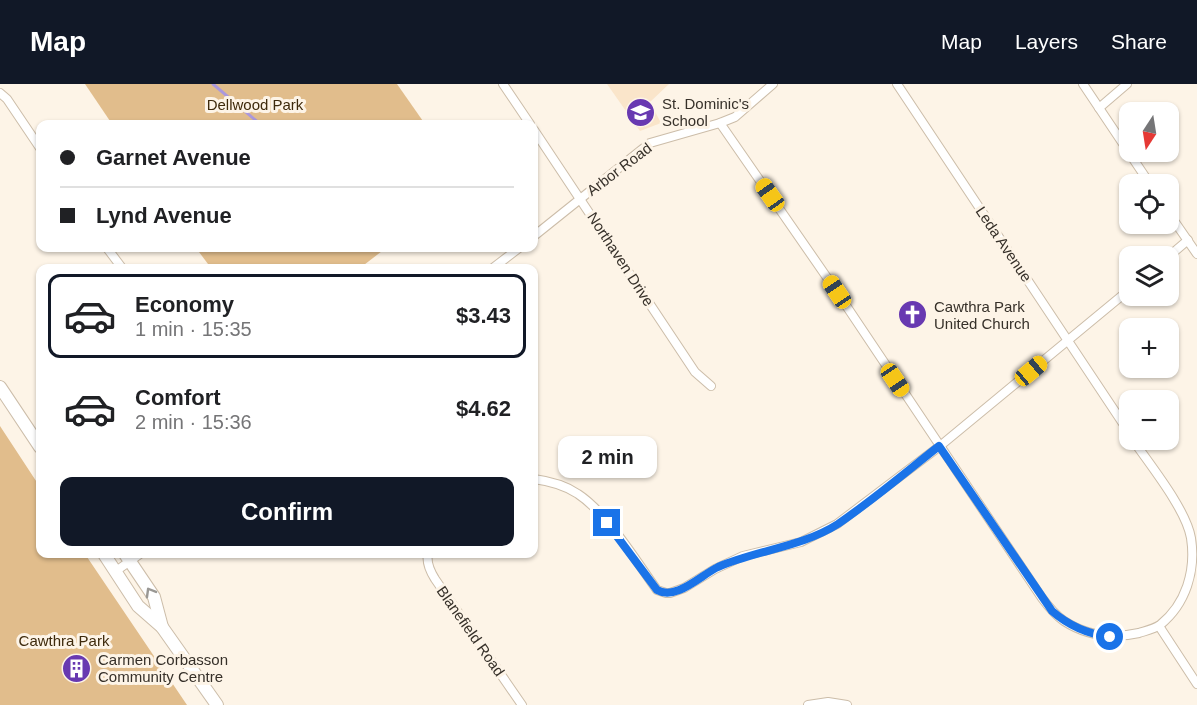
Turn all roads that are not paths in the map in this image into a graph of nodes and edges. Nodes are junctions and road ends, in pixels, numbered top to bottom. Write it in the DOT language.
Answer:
graph roads {
  1 [pos="503,84"];
  2 [pos="773,84"];
  3 [pos="897,84"];
  4 [pos="1083,84"];
  5 [pos="1127,84"];
  6 [pos="0,93"];
  7 [pos="1099,108"];
  8 [pos="527,120"];
  9 [pos="720,123"];
  10 [pos="538,136"];
  11 [pos="36,142"];
  12 [pos="1143,174"];
  13 [pos="580,198"];
  14 [pos="1179,227"];
  15 [pos="538,233"];
  16 [pos="1188,240"];
  17 [pos="1179,247"];
  18 [pos="514,252"];
  19 [pos="1197,254"];
  20 [pos="498,264"];
  21 [pos="1119,298"];
  22 [pos="1068,341"];
  23 [pos="711,386"];
  24 [pos="0,387"];
  25 [pos="1119,418"];
  26 [pos="36,441"];
  27 [pos="939,446"];
  28 [pos="1140,450"];
  29 [pos="538,480"];
  30 [pos="107,558"];
  31 [pos="130,558"];
  32 [pos="133,558"];
  33 [pos="427,558"];
  34 [pos="116,571"];
  35 [pos="1159,626"];
  36 [pos="162,627"];
  37 [pos="1197,684"];
  38 [pos="216,705"];
  39 [pos="522,705"];
  40 [pos="808,705"];
  41 [pos="847,705"];
  1 -- 8 [label="street"];
  2 -- 9 [label="street, Arbor Road"];
  3 -- 22 [label="street, Leda Avenue"];
  4 -- 7 [label="street"];
  5 -- 7 [label="street"];
  6 -- 11 [label="street"];
  7 -- 12 [label="street"];
  9 -- 13 [label="street, Arbor Road"];
  9 -- 27 [label="street"];
  10 -- 13 [label="street, Northaven Drive"];
  13 -- 15 [label="street, Arbor Road"];
  13 -- 23 [label="street, Northaven Drive"];
  14 -- 16 [label="street"];
  16 -- 17 [label="street"];
  16 -- 19 [label="street"];
  18 -- 20 [label="street"];
  21 -- 22 [label="street"];
  22 -- 25 [label="street, Leda Avenue"];
  22 -- 27 [label="street"];
  24 -- 26 [label="main road"];
  27 -- 29 [label="street"];
  27 -- 35 [label="street"];
  28 -- 35 [label="street"];
  30 -- 34 [label="main road"];
  31 -- 34 [label="street"];
  36 -- 32 [label="main road, one-way"];
  33 -- 39 [label="street, Blanefield Road"];
  34 -- 36 [label="main road"];
  35 -- 37 [label="street"];
  36 -- 38 [label="main road"];
  40 -- 41 [label="street"];
}
